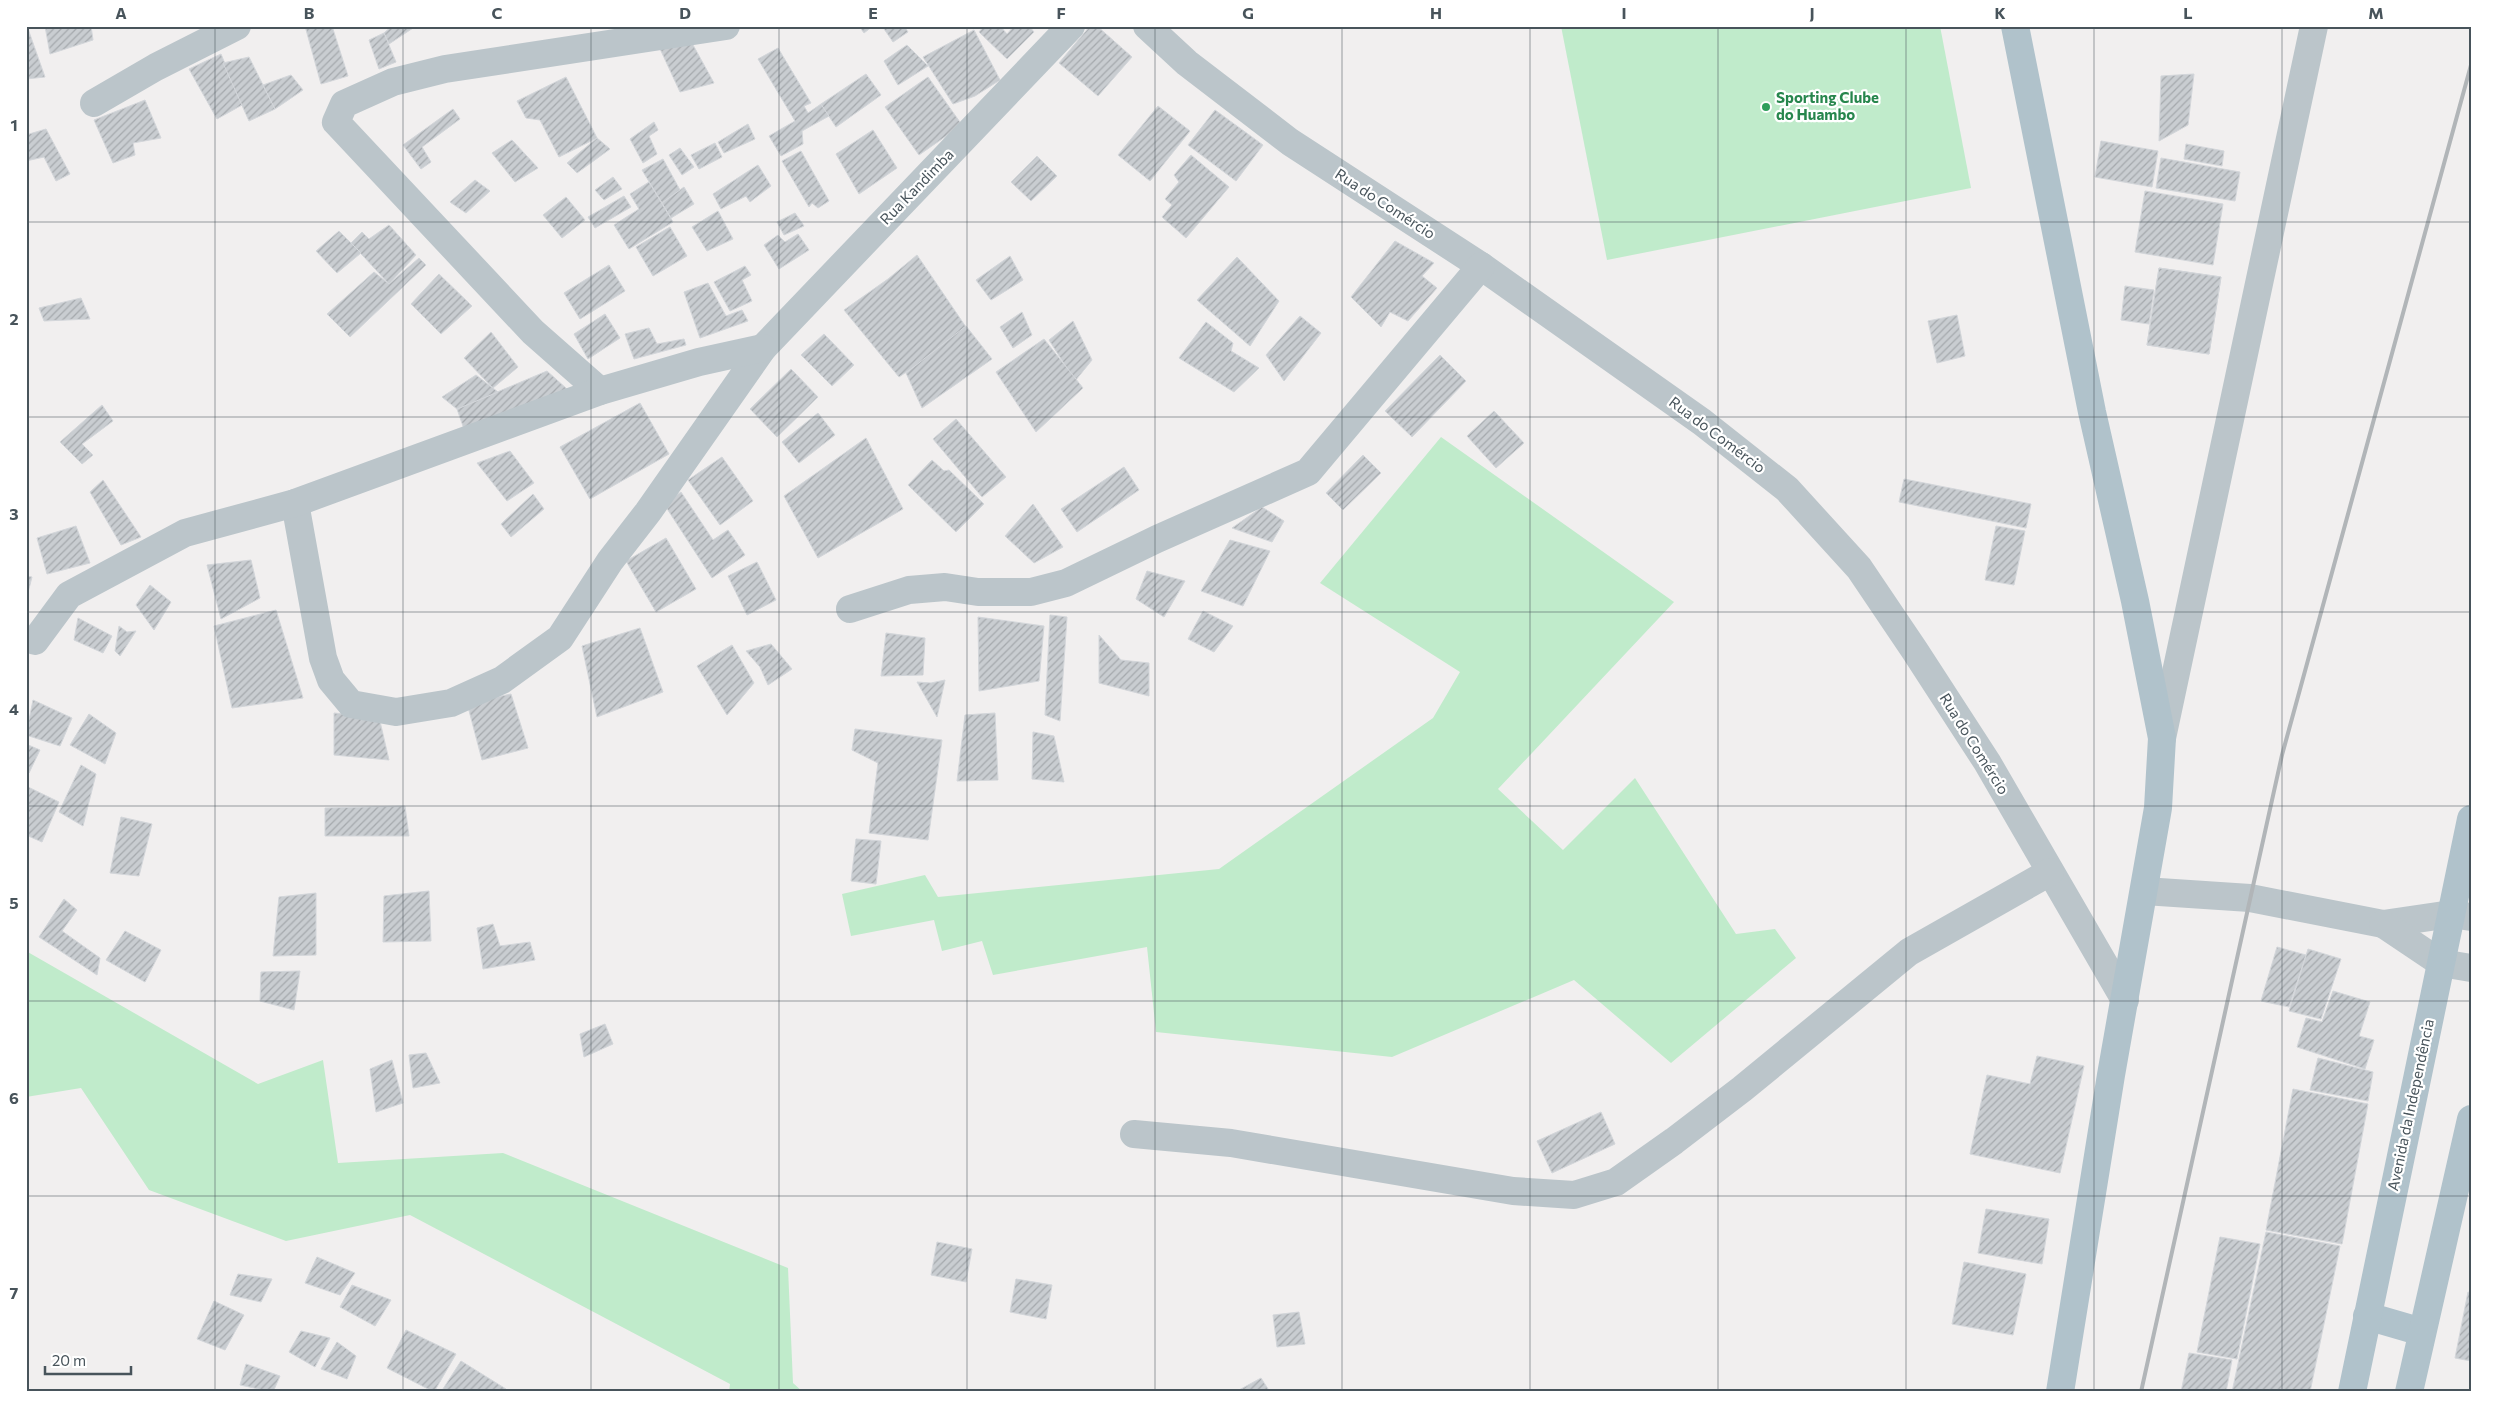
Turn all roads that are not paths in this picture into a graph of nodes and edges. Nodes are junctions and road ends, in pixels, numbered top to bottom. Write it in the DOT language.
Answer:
graph roads {
  1 [pos="237,26"];
  2 [pos="726,26"];
  3 [pos="1071,26"];
  4 [pos="1147,26"];
  5 [pos="2015,26"];
  6 [pos="2314,26"];
  7 [pos="206,34"];
  8 [pos="94,103"];
  9 [pos="1480,266"];
  10 [pos="763,348"];
  11 [pos="600,391"];
  12 [pos="295,502"];
  13 [pos="850,608"];
  14 [pos="35,641"];
  15 [pos="2162,738"];
  16 [pos="2471,819"];
  17 [pos="2050,872"];
  18 [pos="2144,891"];
  19 [pos="2461,916"];
  20 [pos="2383,924"];
  21 [pos="2441,963"];
  22 [pos="2471,968"];
  23 [pos="2124,1000"];
  24 [pos="2471,1119"];
  25 [pos="1134,1134"];
  26 [pos="2367,1316"];
  27 [pos="2422,1332"];
  28 [pos="2060,1392"];
  29 [pos="2352,1392"];
  30 [pos="2409,1392"];
  1 -- 7 [label="street"];
  2 -- 11 [label="street"];
  3 -- 10 [label="street, Rua Kandimba"];
  4 -- 9 [label="street, Rua do Comércio"];
  5 -- 15 [label="main road"];
  6 -- 15 [label="street"];
  7 -- 8 [label="street"];
  9 -- 13 [label="street"];
  9 -- 17 [label="street, Rua do Comércio"];
  10 -- 11 [label="street"];
  10 -- 12 [label="street, Rua Kandimba"];
  11 -- 12 [label="street"];
  12 -- 14 [label="street"];
  15 -- 18 [label="main road"];
  16 -- 19 [label="main road, Avenida da Independência"];
  17 -- 23 [label="street, Rua do Comércio"];
  17 -- 25 [label="street"];
  18 -- 20 [label="street"];
  18 -- 23 [label="main road"];
  19 -- 20 [label="street"];
  19 -- 21 [label="main road, Avenida da Independência"];
  20 -- 21 [label="street"];
  21 -- 22 [label="street"];
  21 -- 26 [label="main road, Avenida da Independência"];
  23 -- 28 [label="main road"];
  24 -- 27 [label="main road"];
  26 -- 27 [label="main road"];
  26 -- 29 [label="main road, Avenida da Independência"];
  27 -- 30 [label="main road"];
}
